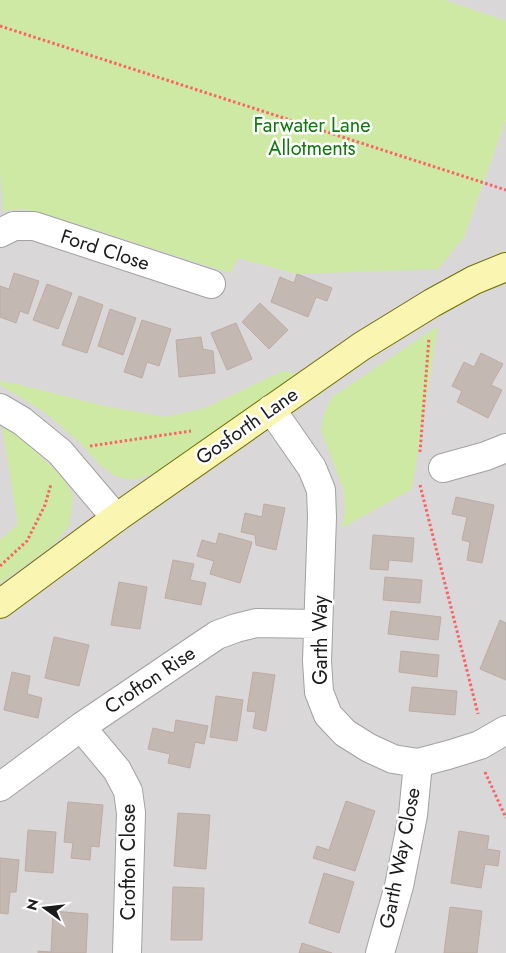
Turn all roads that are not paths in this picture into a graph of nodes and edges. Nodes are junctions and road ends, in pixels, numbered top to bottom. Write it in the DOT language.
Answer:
graph roads {
  1 [pos="0,233"];
  2 [pos="506,267"];
  3 [pos="211,284"];
  4 [pos="0,408"];
  5 [pos="271,409"];
  6 [pos="506,448"];
  7 [pos="427,468"];
  8 [pos="116,518"];
  9 [pos="0,604"];
  10 [pos="318,624"];
  11 [pos="81,727"];
  12 [pos="506,730"];
  13 [pos="418,763"];
  14 [pos="0,787"];
  15 [pos="127,953"];
  16 [pos="380,953"];
  1 -- 3 [label="street, Ford Close"];
  2 -- 5 [label="street, Gosforth Lane"];
  4 -- 8 [label="street"];
  5 -- 8 [label="street, Gosforth Lane"];
  5 -- 10 [label="street, Garth Way"];
  6 -- 7 [label="street"];
  8 -- 9 [label="street, Gosforth Lane"];
  10 -- 11 [label="street, Crofton Rise"];
  10 -- 13 [label="street, Garth Way"];
  11 -- 14 [label="street, Crofton Rise"];
  11 -- 15 [label="street, Crofton Close"];
  12 -- 13 [label="street, Garth Way"];
  13 -- 16 [label="street, Garth Way Close"];
}
